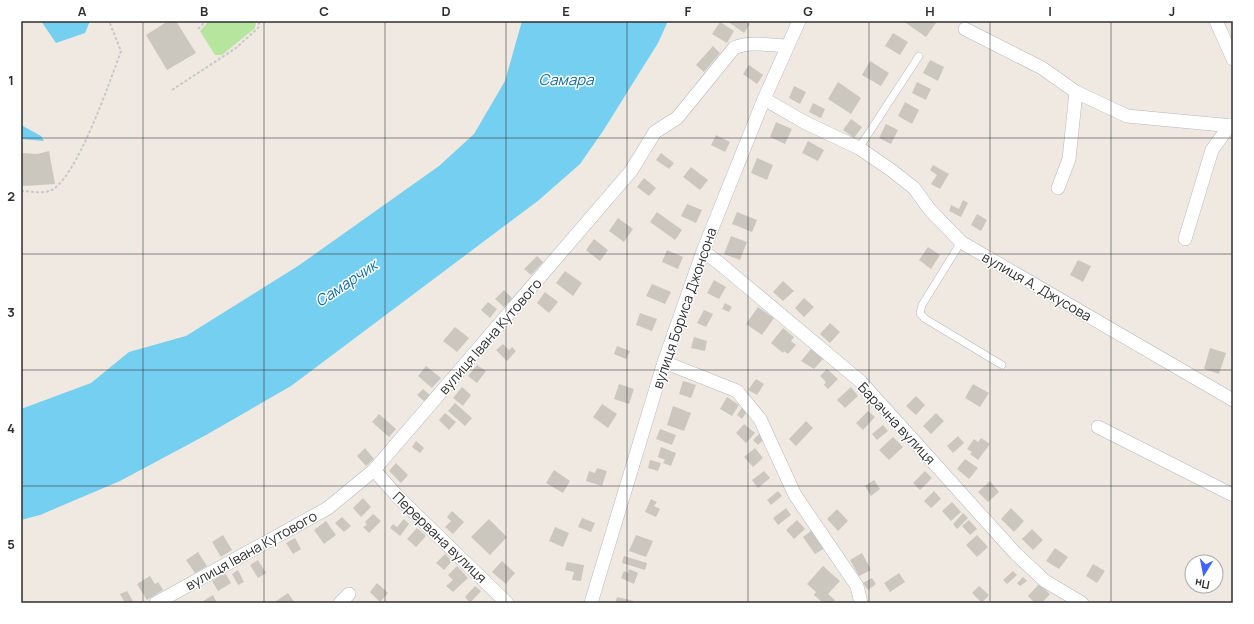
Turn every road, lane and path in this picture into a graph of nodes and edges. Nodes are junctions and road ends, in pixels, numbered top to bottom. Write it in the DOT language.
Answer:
graph roads {
  1 [pos="109,21"];
  2 [pos="206,21"];
  3 [pos="259,21"];
  4 [pos="799,21"];
  5 [pos="1216,21"];
  6 [pos="965,28"];
  7 [pos="198,29"];
  8 [pos="786,46"];
  9 [pos="919,56"];
  10 [pos="1233,59"];
  11 [pos="172,90"];
  12 [pos="1076,92"];
  13 [pos="764,98"];
  14 [pos="1231,126"];
  15 [pos="859,148"];
  16 [pos="1058,188"];
  17 [pos="21,191"];
  18 [pos="1185,238"];
  19 [pos="961,242"];
  20 [pos="703,251"];
  21 [pos="664,362"];
  22 [pos="1002,365"];
  23 [pos="1233,400"];
  24 [pos="1098,427"];
  25 [pos="374,470"];
  26 [pos="1233,495"];
  27 [pos="156,603"];
  28 [pos="507,603"];
  29 [pos="591,603"];
  30 [pos="861,603"];
  31 [pos="1082,603"];
  1 -- 17 [label="path"];
  2 -- 7 [label="path"];
  3 -- 11 [label="path"];
  4 -- 8 [label="street, вулиця Бориса Джонсона"];
  5 -- 10 [label="street"];
  6 -- 12 [label="street"];
  8 -- 13 [label="street, вулиця Бориса Джонсона"];
  8 -- 25 [label="street, вулиця Івана Кутового"];
  9 -- 15 [label="lane"];
  12 -- 14 [label="street"];
  12 -- 16 [label="street"];
  13 -- 15 [label="street, вулиця А. Джусова"];
  13 -- 20 [label="street, вулиця Бориса Джонсона"];
  14 -- 18 [label="street"];
  15 -- 19 [label="street, вулиця А. Джусова"];
  19 -- 22 [label="lane"];
  19 -- 23 [label="street, вулиця А. Джусова"];
  20 -- 21 [label="street, вулиця Бориса Джонсона"];
  20 -- 31 [label="street, Барачна вулиця"];
  21 -- 29 [label="street, вулиця Бориса Джонсона"];
  21 -- 30 [label="street"];
  24 -- 26 [label="street"];
  25 -- 27 [label="street, вулиця Івана Кутового"];
  25 -- 28 [label="street, Перервана вулиця"];
}
